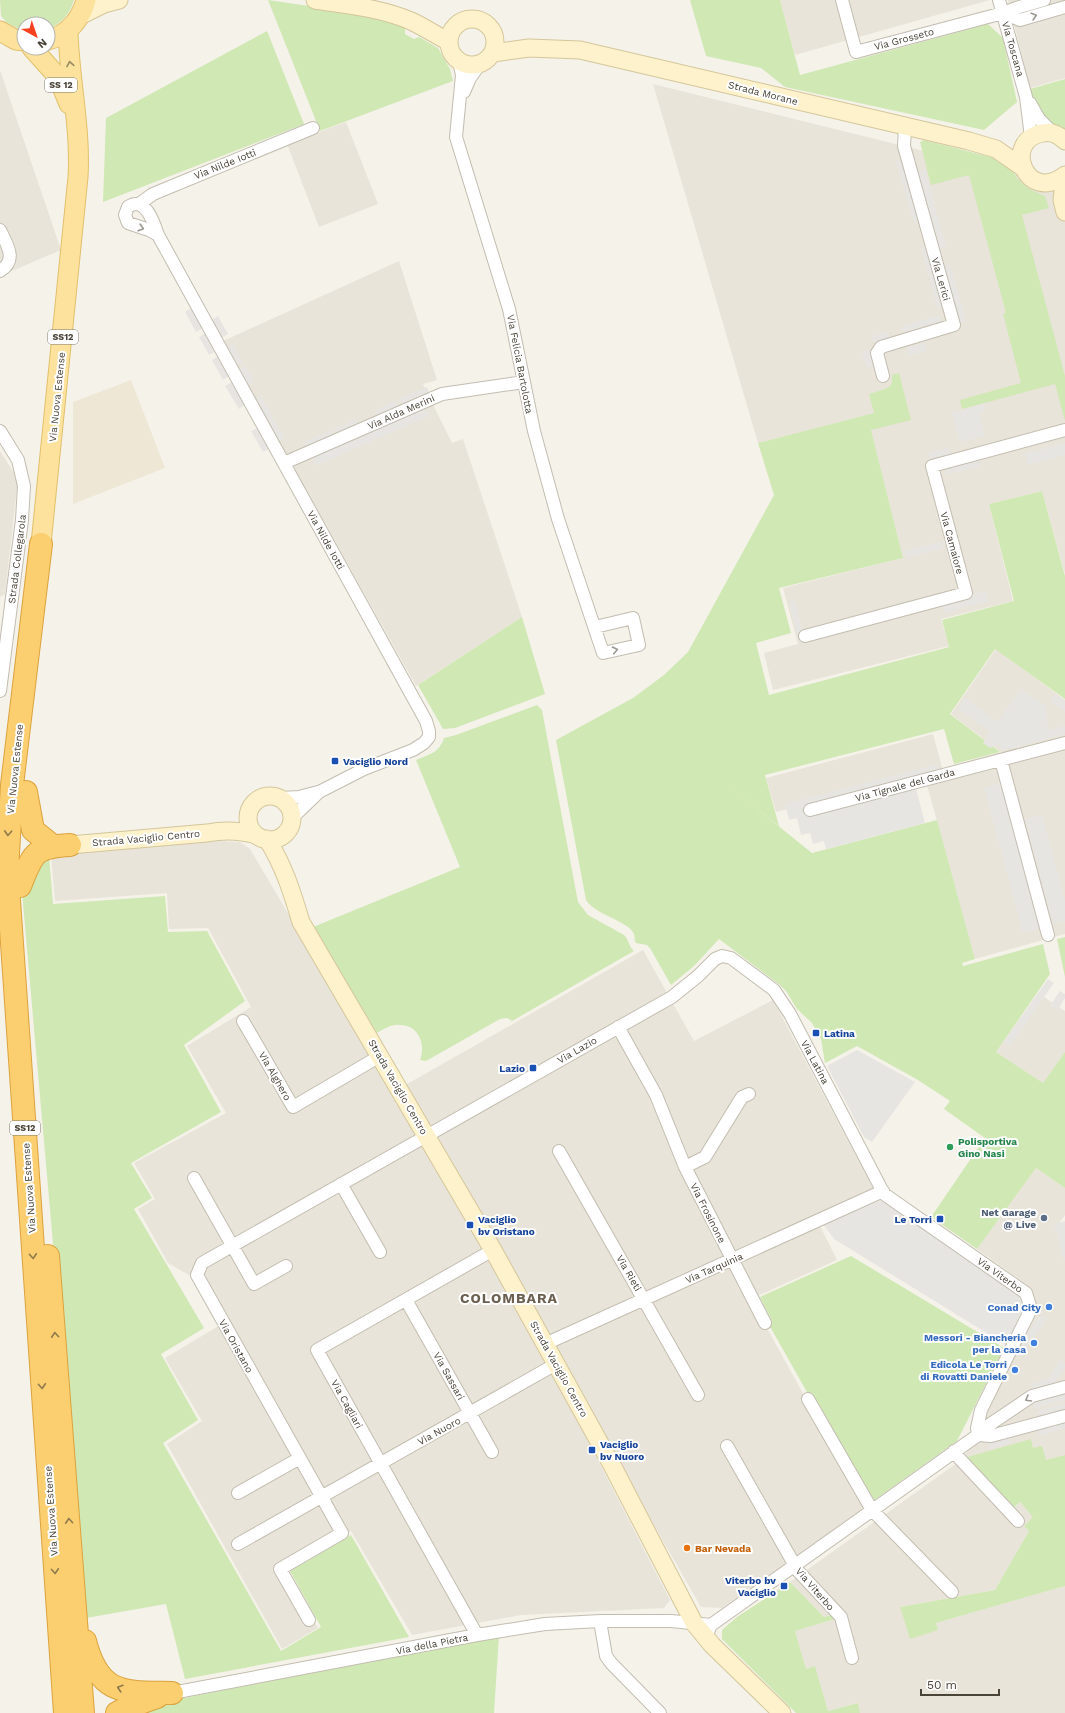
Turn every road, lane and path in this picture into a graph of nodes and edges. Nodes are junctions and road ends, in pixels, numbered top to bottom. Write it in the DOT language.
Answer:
graph roads {
  1 [pos="118,0"];
  2 [pos="315,0"];
  3 [pos="842,0"];
  4 [pos="999,0"];
  5 [pos="1044,0"];
  6 [pos="1065,7"];
  7 [pos="1003,13"];
  8 [pos="78,15"];
  9 [pos="0,31"];
  10 [pos="451,35"];
  11 [pos="56,37"];
  12 [pos="16,40"];
  13 [pos="489,52"];
  14 [pos="39,56"];
  15 [pos="459,61"];
  16 [pos="1026,97"];
  17 [pos="461,100"];
  18 [pos="906,127"];
  19 [pos="313,128"];
  20 [pos="77,130"];
  21 [pos="1059,137"];
  22 [pos="1028,140"];
  23 [pos="996,149"];
  24 [pos="1022,167"];
  25 [pos="1065,175"];
  26 [pos="1044,183"];
  27 [pos="139,204"];
  28 [pos="1063,206"];
  29 [pos="0,230"];
  30 [pos="158,235"];
  31 [pos="0,271"];
  32 [pos="883,376"];
  33 [pos="524,382"];
  34 [pos="1065,430"];
  35 [pos="0,431"];
  36 [pos="284,463"];
  37 [pos="41,544"];
  38 [pos="595,627"];
  39 [pos="805,636"];
  40 [pos="0,691"];
  41 [pos="1065,743"];
  42 [pos="1001,760"];
  43 [pos="26,792"];
  44 [pos="319,792"];
  45 [pos="280,798"];
  46 [pos="250,809"];
  47 [pos="810,810"];
  48 [pos="289,825"];
  49 [pos="222,830"];
  50 [pos="262,837"];
  51 [pos="62,845"];
  52 [pos="289,881"];
  53 [pos="20,886"];
  54 [pos="1048,935"];
  55 [pos="722,956"];
  56 [pos="243,1021"];
  57 [pos="618,1027"];
  58 [pos="380,1056"];
  59 [pos="749,1094"];
  60 [pos="426,1136"];
  61 [pos="559,1151"];
  62 [pos="685,1167"];
  63 [pos="194,1178"];
  64 [pos="341,1184"];
  65 [pos="882,1192"];
  66 [pos="232,1246"];
  67 [pos="494,1250"];
  68 [pos="380,1252"];
  69 [pos="732,1260"];
  70 [pos="286,1266"];
  71 [pos="644,1299"];
  72 [pos="406,1300"];
  73 [pos="765,1323"];
  74 [pos="545,1344"];
  75 [pos="556,1364"];
  76 [pos="1065,1378"];
  77 [pos="1062,1388"];
  78 [pos="698,1395"];
  79 [pos="808,1399"];
  80 [pos="470,1413"];
  81 [pos="1065,1416"];
  82 [pos="978,1435"];
  83 [pos="727,1446"];
  84 [pos="954,1451"];
  85 [pos="492,1452"];
  86 [pos="300,1458"];
  87 [pos="381,1464"];
  88 [pos="238,1493"];
  89 [pos="322,1497"];
  90 [pos="872,1510"];
  91 [pos="1018,1521"];
  92 [pos="238,1544"];
  93 [pos="794,1565"];
  94 [pos="952,1592"];
  95 [pos="75,1601"];
  96 [pos="309,1620"];
  97 [pos="600,1621"];
  98 [pos="704,1629"];
  99 [pos="477,1635"];
  100 [pos="852,1658"];
  101 [pos="172,1692"];
  102 [pos="65,1713"];
  103 [pos="83,1713"];
  104 [pos="117,1713"];
  105 [pos="660,1713"];
  106 [pos="782,1713"];
  1 -- 8 [label="street"];
  2 -- 10 [label="street"];
  3 -- 7 [label="street, Via Grosseto"];
  4 -- 7 [label="street, Via Toscana"];
  5 -- 7 [label="street"];
  7 -- 6 [label="street, one-way"];
  7 -- 16 [label="street, Via Toscana"];
  8 -- 11 [label="main road"];
  20 -- 8 [label="main road, Via Nuova Estense, one-way"];
  9 -- 12 [label="main road"];
  10 -- 13 [label="street"];
  10 -- 15 [label="street"];
  13 -- 15 [label="street"];
  13 -- 17 [label="street, Via Felicia Bartolotta"];
  13 -- 18 [label="street, Strada Morane"];
  14 -- 20 [label="main road, Via Nuova Estense / SS 12"];
  15 -- 17 [label="street, Via Felicia Bartolotta"];
  16 -- 21 [label="street, Via Toscana"];
  16 -- 22 [label="street, Via Toscana"];
  17 -- 33 [label="street, Via Felicia Bartolotta"];
  18 -- 23 [label="street, Strada Morane"];
  18 -- 32 [label="street, Via Lerici"];
  19 -- 27 [label="street, Via Nilde Iotti"];
  20 -- 37 [label="main road, Via Nuova Estense / SS12"];
  21 -- 22 [label="street, Strada Morane"];
  22 -- 23 [label="street, Strada Morane"];
  22 -- 24 [label="street"];
  23 -- 24 [label="street, Strada Morane"];
  24 -- 26 [label="street, Strada Morane"];
  25 -- 26 [label="street"];
  25 -- 28 [label="street"];
  26 -- 28 [label="street, Strada Morane"];
  27 -- 30 [label="street, Via Nilde Iotti"];
  27 -- 30 [label="street, Via Nilde Iotti, one-way"];
  29 -- 31 [label="street"];
  30 -- 36 [label="street, Via Nilde Iotti"];
  33 -- 36 [label="street, Via Alda Merini"];
  33 -- 38 [label="street, Via Felicia Bartolotta"];
  34 -- 39 [label="street, Via Camaiore"];
  35 -- 40 [label="street, Strada Collegarola"];
  36 -- 44 [label="street, Via Nilde Iotti"];
  37 -- 43 [label="highway, Via Nuova Estense / SS12"];
  37 -- 102 [label="highway, Via Nuova Estense / SS12, one-way"];
  41 -- 42 [label="street, Via Tignale del Garda"];
  42 -- 47 [label="street, Via Tignale del Garda"];
  42 -- 54 [label="street"];
  43 -- 51 [label="highway"];
  43 -- 53 [label="highway, Via Nuova Estense / SS12"];
  44 -- 45 [label="street, Via Nilde Iotti"];
  44 -- 48 [label="street, Via Nilde Iotti"];
  45 -- 46 [label="street"];
  45 -- 48 [label="street"];
  46 -- 49 [label="street, Strada Vaciglio Centro"];
  46 -- 50 [label="street"];
  48 -- 50 [label="street"];
  48 -- 52 [label="street, Strada Vaciglio Centro"];
  49 -- 50 [label="street, Strada Vaciglio Centro"];
  49 -- 51 [label="street, Strada Vaciglio Centro"];
  50 -- 52 [label="street, Strada Vaciglio Centro"];
  51 -- 53 [label="highway"];
  52 -- 58 [label="street, Strada Vaciglio Centro"];
  95 -- 53 [label="highway, Via Nuova Estense / SS12, one-way"];
  55 -- 57 [label="street, Via Lazio"];
  55 -- 65 [label="street, Via Latina"];
  56 -- 58 [label="street, Via Alghero"];
  57 -- 60 [label="street, Via Lazio"];
  57 -- 62 [label="street, Via Frosinone"];
  58 -- 60 [label="street, Strada Vaciglio Centro"];
  59 -- 62 [label="street"];
  60 -- 64 [label="street, Via Oristano"];
  60 -- 67 [label="street, Strada Vaciglio Centro"];
  61 -- 71 [label="street, Via Rieti"];
  62 -- 69 [label="street, Via Frosinone"];
  63 -- 66 [label="street"];
  64 -- 66 [label="street, Via Oristano"];
  64 -- 68 [label="street"];
  65 -- 69 [label="street, Via Tarquinia"];
  65 -- 82 [label="street, Via Viterbo"];
  66 -- 70 [label="street"];
  66 -- 86 [label="street, Via Oristano"];
  67 -- 72 [label="street, Via Cagliari"];
  67 -- 74 [label="street, Strada Vaciglio Centro"];
  69 -- 71 [label="street, Via Tarquinia"];
  69 -- 73 [label="street, Via Frosinone"];
  71 -- 74 [label="street, Via Tarquinia"];
  71 -- 78 [label="street, Via Rieti"];
  72 -- 80 [label="street, Via Sassari"];
  72 -- 87 [label="street, Via Cagliari"];
  74 -- 75 [label="street, Strada Vaciglio Centro"];
  75 -- 80 [label="street, Via Nuoro"];
  75 -- 98 [label="street, Strada Vaciglio Centro"];
  76 -- 77 [label="street"];
  77 -- 82 [label="street, one-way"];
  79 -- 90 [label="street"];
  80 -- 85 [label="street, Via Sassari"];
  80 -- 87 [label="street, Via Nuoro"];
  81 -- 82 [label="street"];
  82 -- 84 [label="street, Via Viterbo"];
  83 -- 93 [label="street"];
  84 -- 90 [label="street, Via Viterbo"];
  84 -- 91 [label="street"];
  86 -- 88 [label="street"];
  86 -- 89 [label="street, Via Oristano"];
  87 -- 89 [label="street, Via Nuoro"];
  87 -- 99 [label="street, Via Cagliari"];
  89 -- 92 [label="street, Via Nuoro"];
  89 -- 96 [label="street"];
  90 -- 93 [label="street, Via Viterbo"];
  90 -- 94 [label="street"];
  93 -- 98 [label="street, Via Viterbo"];
  93 -- 100 [label="street, Via Viterbo"];
  101 -- 95 [label="highway, one-way"];
  95 -- 103 [label="highway, Via Nuova Estense / SS12"];
  97 -- 98 [label="street, Via della Pietra"];
  97 -- 99 [label="street, Via della Pietra"];
  97 -- 105 [label="street"];
  98 -- 106 [label="street, Strada Vaciglio Centro"];
  99 -- 101 [label="street, Via della Pietra"];
  101 -- 104 [label="highway"];
}
